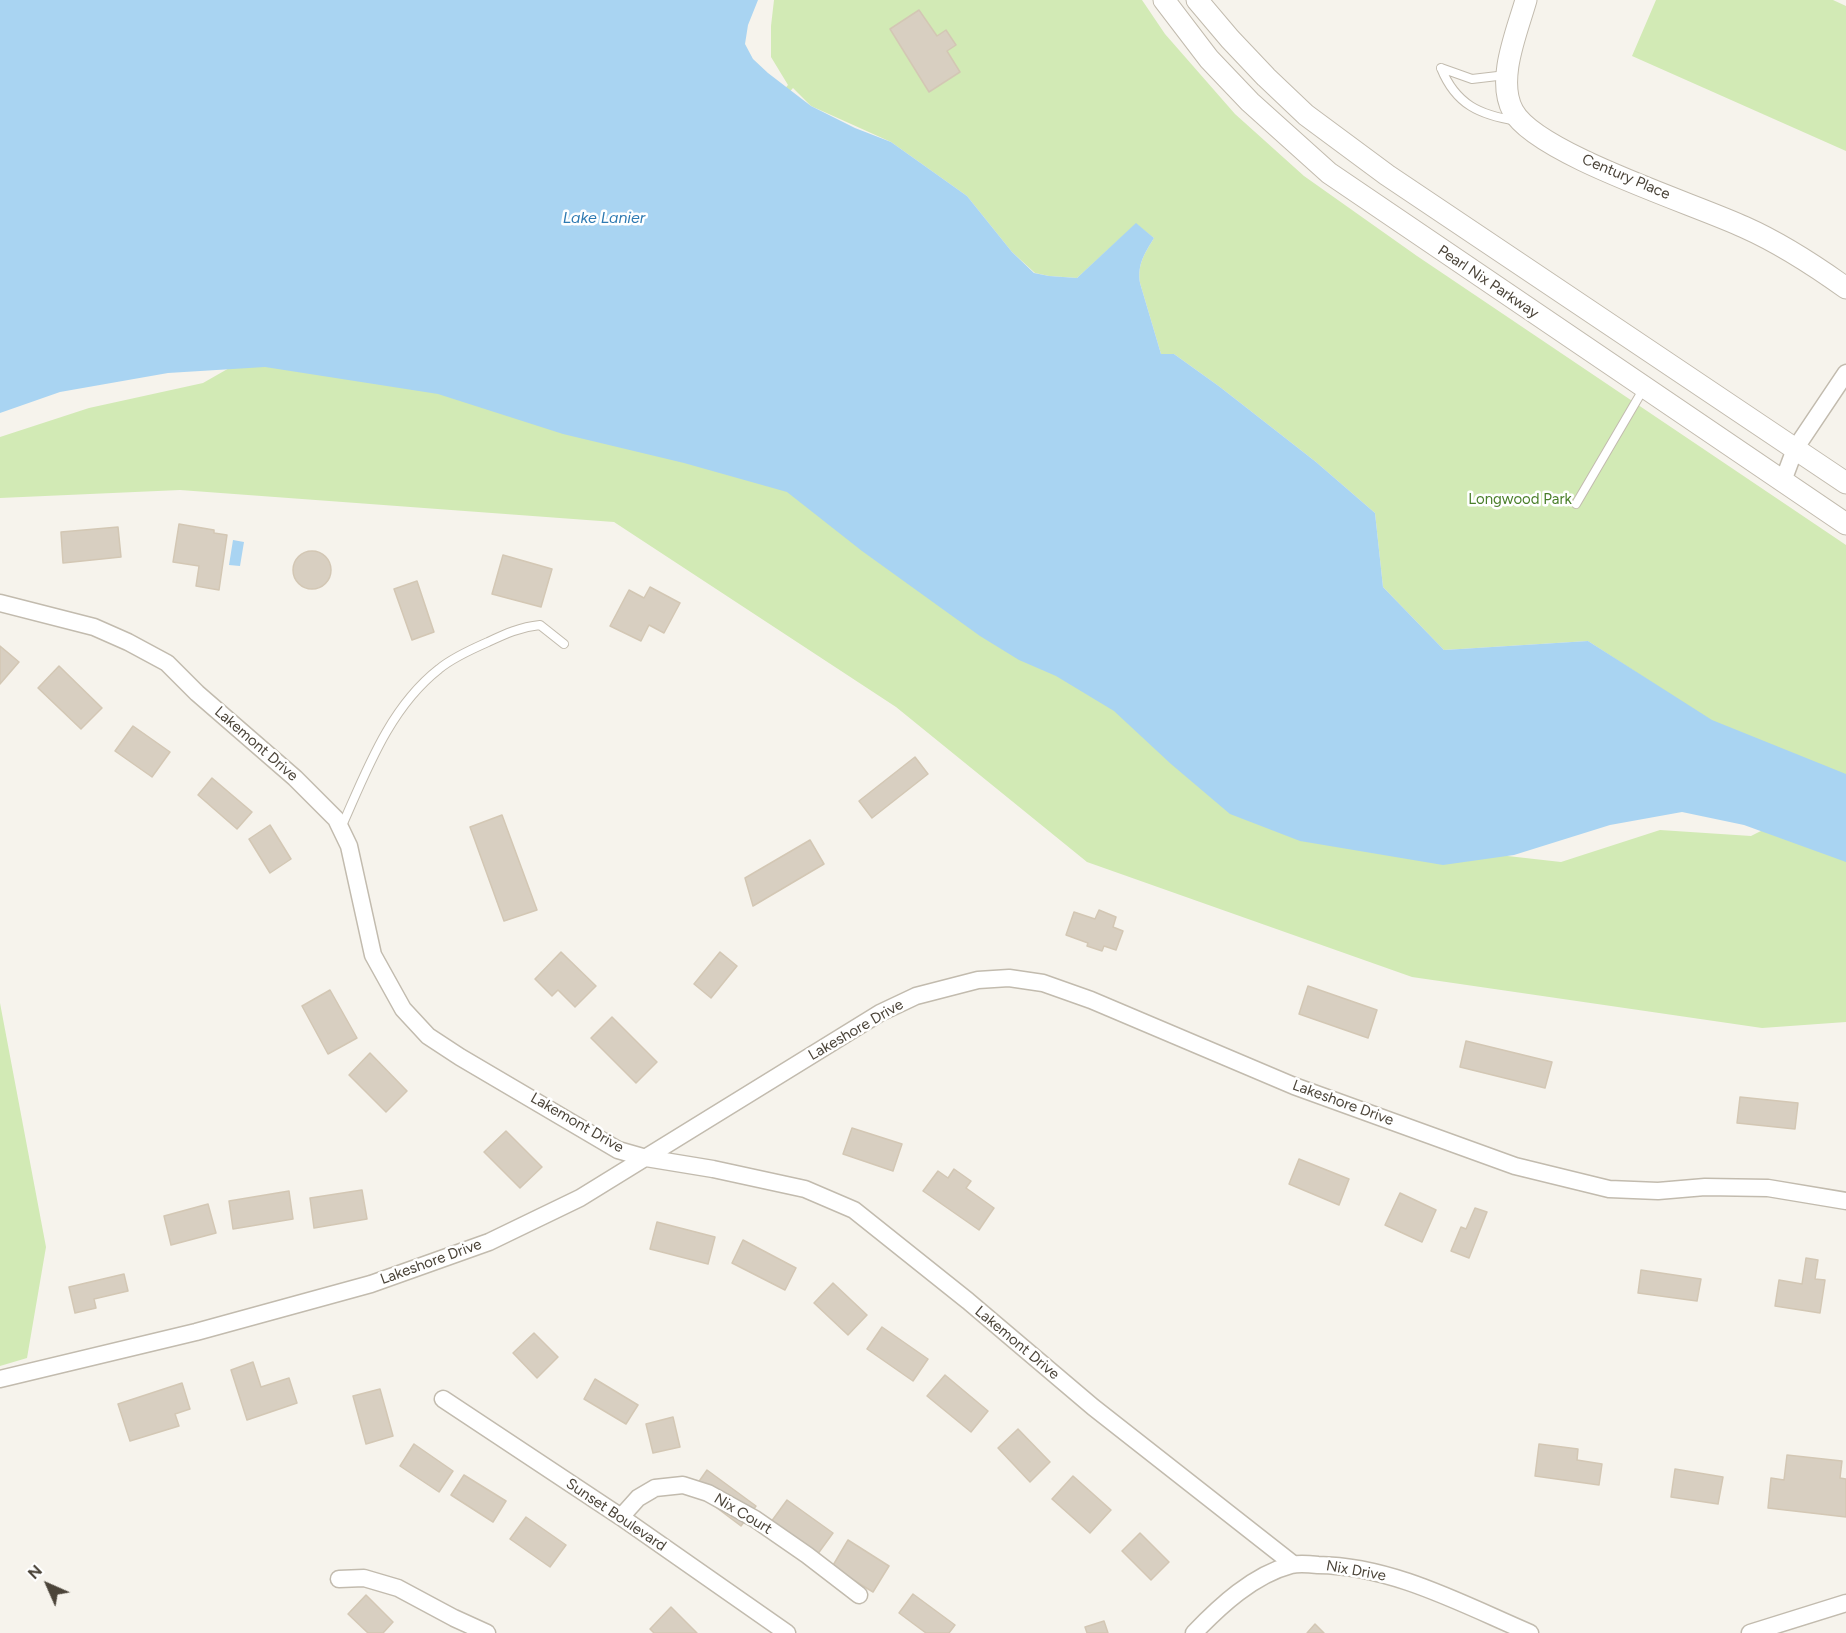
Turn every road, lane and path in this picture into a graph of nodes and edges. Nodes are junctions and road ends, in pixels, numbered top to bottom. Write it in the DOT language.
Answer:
graph roads {
  1 [pos="1164,0"];
  2 [pos="1197,0"];
  3 [pos="1526,0"];
  4 [pos="1506,75"];
  5 [pos="1521,122"];
  6 [pos="1846,288"];
  7 [pos="1846,373"];
  8 [pos="1644,388"];
  9 [pos="1795,450"];
  10 [pos="1783,481"];
  11 [pos="1846,483"];
  12 [pos="1576,504"];
  13 [pos="1846,524"];
  14 [pos="0,603"];
  15 [pos="564,644"];
  16 [pos="341,829"];
  17 [pos="646,1158"];
  18 [pos="1846,1202"];
  19 [pos="0,1379"];
  20 [pos="443,1399"];
  21 [pos="621,1517"];
  22 [pos="1293,1564"];
  23 [pos="339,1579"];
  24 [pos="859,1595"];
  25 [pos="1846,1603"];
  26 [pos="487,1633"];
  27 [pos="787,1633"];
  28 [pos="1194,1633"];
  29 [pos="1530,1633"];
  30 [pos="1750,1633"];
  1 -- 8 [label="street, Pearl Nix Parkway"];
  2 -- 9 [label="street"];
  3 -- 4 [label="street, Century Place"];
  4 -- 5 [label="street, Century Place"];
  4 -- 5 [label="lane"];
  5 -- 6 [label="street, Century Place"];
  7 -- 9 [label="street"];
  8 -- 10 [label="street, Pearl Nix Parkway"];
  8 -- 12 [label="lane"];
  9 -- 10 [label="street"];
  9 -- 11 [label="street"];
  10 -- 13 [label="street, Pearl Nix Parkway"];
  14 -- 16 [label="street, Lakemont Drive"];
  15 -- 16 [label="lane"];
  16 -- 17 [label="street, Lakemont Drive"];
  17 -- 18 [label="street, Lakeshore Drive"];
  17 -- 19 [label="street, Lakeshore Drive"];
  17 -- 22 [label="street, Lakemont Drive"];
  20 -- 21 [label="street, Sunset Boulevard"];
  21 -- 24 [label="street, Nix Court"];
  21 -- 27 [label="street, Sunset Boulevard"];
  22 -- 28 [label="street, Nix Drive"];
  22 -- 29 [label="street, Nix Drive"];
  23 -- 26 [label="street"];
  25 -- 30 [label="street"];
}
